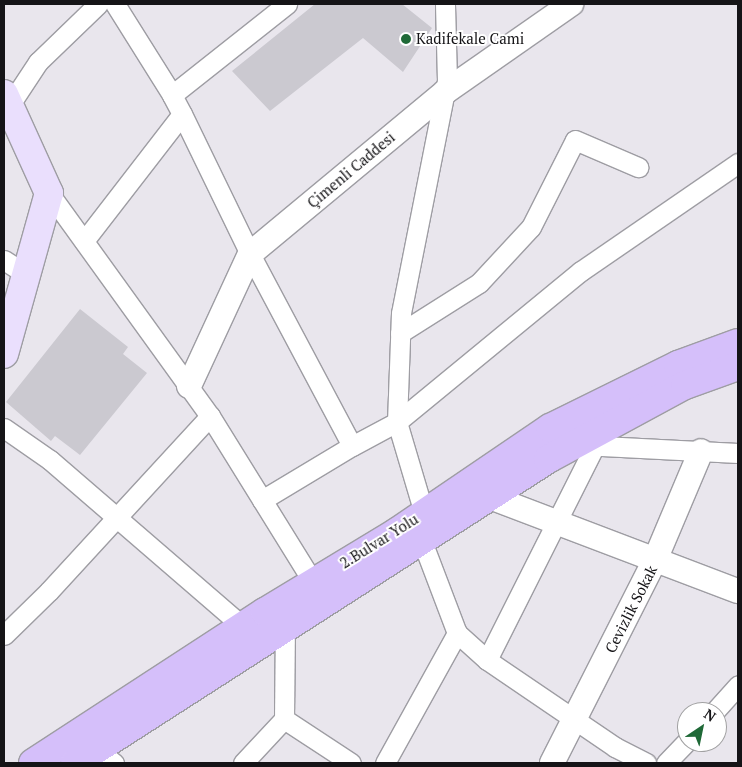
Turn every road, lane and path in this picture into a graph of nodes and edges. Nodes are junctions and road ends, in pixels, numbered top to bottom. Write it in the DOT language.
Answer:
graph roads {
  1 [pos="98,4"];
  2 [pos="115,4"];
  3 [pos="287,4"];
  4 [pos="445,4"];
  5 [pos="571,4"];
  6 [pos="445,92"];
  7 [pos="172,95"];
  8 [pos="6,110"];
  9 [pos="182,114"];
  10 [pos="738,163"];
  11 [pos="638,167"];
  12 [pos="49,193"];
  13 [pos="84,241"];
  14 [pos="250,254"];
  15 [pos="4,260"];
  16 [pos="27,275"];
  17 [pos="400,333"];
  18 [pos="738,343"];
  19 [pos="4,354"];
  20 [pos="738,366"];
  21 [pos="188,386"];
  22 [pos="210,416"];
  23 [pos="397,422"];
  24 [pos="4,428"];
  25 [pos="585,445"];
  26 [pos="352,446"];
  27 [pos="702,451"];
  28 [pos="738,453"];
  29 [pos="490,497"];
  30 [pos="262,500"];
  31 [pos="424,513"];
  32 [pos="118,517"];
  33 [pos="555,522"];
  34 [pos="422,541"];
  35 [pos="656,560"];
  36 [pos="313,582"];
  37 [pos="738,591"];
  38 [pos="242,626"];
  39 [pos="285,627"];
  40 [pos="457,634"];
  41 [pos="4,635"];
  42 [pos="487,660"];
  43 [pos="738,685"];
  44 [pos="723,702"];
  45 [pos="284,719"];
  46 [pos="576,720"];
  47 [pos="677,751"];
  48 [pos="95,758"];
  49 [pos="33,763"];
  50 [pos="244,763"];
  51 [pos="351,763"];
  52 [pos="385,763"];
  53 [pos="552,763"];
  54 [pos="646,763"];
  55 [pos="666,763"];
  1 -- 8 [label="street"];
  2 -- 7 [label="street"];
  3 -- 7 [label="street"];
  4 -- 6 [label="street"];
  5 -- 6 [label="street, Çimenli Caddesi"];
  6 -- 14 [label="street, Çimenli Caddesi"];
  6 -- 17 [label="street"];
  7 -- 9 [label="street"];
  8 -- 12 [label="main road"];
  9 -- 13 [label="street"];
  9 -- 14 [label="street"];
  10 -- 23 [label="street"];
  11 -- 17 [label="street"];
  12 -- 13 [label="street"];
  12 -- 16 [label="main road"];
  13 -- 21 [label="street"];
  14 -- 21 [label="street, Çimenli Caddesi"];
  14 -- 26 [label="street"];
  15 -- 16 [label="street"];
  16 -- 19 [label="main road"];
  17 -- 23 [label="street"];
  18 -- 31 [label="main road, 2.Bulvar Yolu"];
  20 -- 25 [label="main road, 2.Bulvar Yolu"];
  21 -- 22 [label="street"];
  22 -- 30 [label="street"];
  22 -- 32 [label="street"];
  23 -- 26 [label="street"];
  23 -- 31 [label="street"];
  24 -- 32 [label="street"];
  25 -- 27 [label="street"];
  25 -- 29 [label="main road, 2.Bulvar Yolu"];
  25 -- 33 [label="street"];
  26 -- 30 [label="street"];
  27 -- 28 [label="street"];
  27 -- 35 [label="street, Cevizlik Sokak"];
  29 -- 33 [label="street"];
  29 -- 34 [label="main road, 2.Bulvar Yolu"];
  30 -- 36 [label="street"];
  31 -- 34 [label="street"];
  31 -- 36 [label="main road, 2.Bulvar Yolu"];
  32 -- 38 [label="street"];
  32 -- 41 [label="street"];
  33 -- 35 [label="street"];
  33 -- 42 [label="street"];
  34 -- 39 [label="main road, 2.Bulvar Yolu"];
  34 -- 40 [label="street"];
  35 -- 37 [label="street"];
  35 -- 46 [label="street, Cevizlik Sokak"];
  36 -- 38 [label="main road, 2.Bulvar Yolu"];
  38 -- 49 [label="main road, 2.Bulvar Yolu"];
  39 -- 45 [label="street"];
  39 -- 48 [label="main road, 2.Bulvar Yolu"];
  40 -- 42 [label="street"];
  40 -- 52 [label="street"];
  42 -- 46 [label="street"];
  43 -- 44 [label="street"];
  45 -- 50 [label="street"];
  45 -- 51 [label="street"];
  46 -- 53 [label="street, Cevizlik Sokak"];
  46 -- 54 [label="street"];
  47 -- 55 [label="street"];
}
